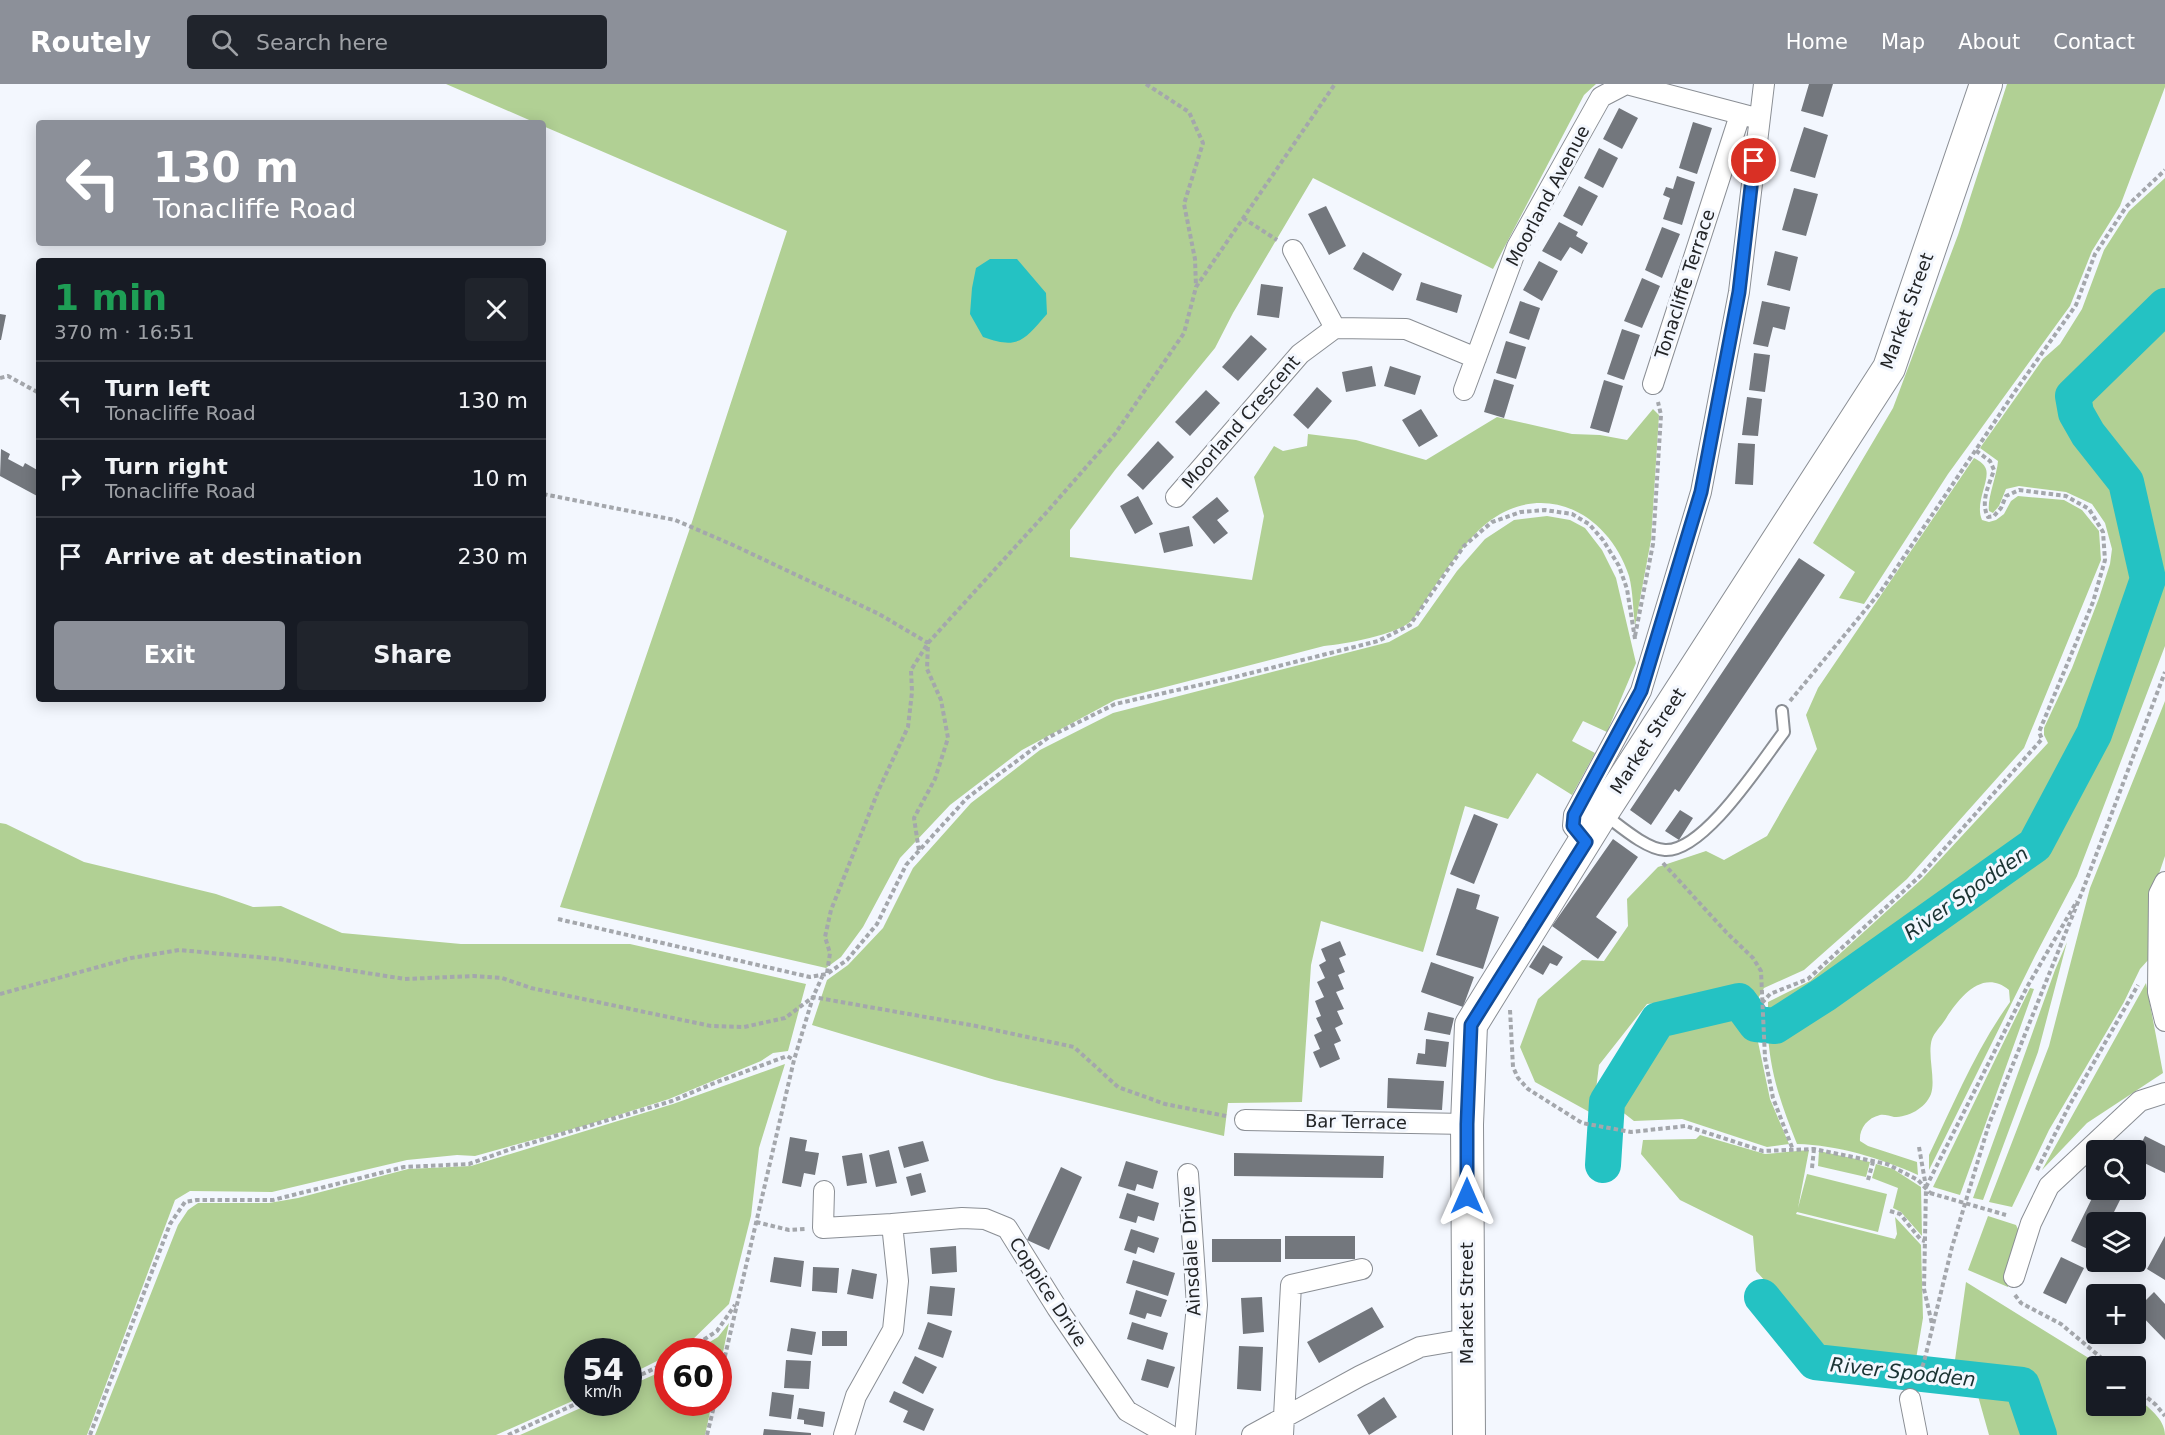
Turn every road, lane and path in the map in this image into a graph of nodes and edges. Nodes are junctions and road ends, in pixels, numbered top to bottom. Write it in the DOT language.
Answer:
graph roads {
  1 [pos="1146,84"];
  2 [pos="1335,84"];
  3 [pos="1626,84"];
  4 [pos="1764,84"];
  5 [pos="1986,84"];
  6 [pos="1750,116"];
  7 [pos="2165,170"];
  8 [pos="1243,218"];
  9 [pos="1293,250"];
  10 [pos="1196,287"];
  11 [pos="1335,328"];
  12 [pos="1476,358"];
  13 [pos="0,378"];
  14 [pos="1653,384"];
  15 [pos="1464,390"];
  16 [pos="36,391"];
  17 [pos="1975,450"];
  18 [pos="546,495"];
  19 [pos="1176,497"];
  20 [pos="1635,638"];
  21 [pos="928,643"];
  22 [pos="1650,661"];
  23 [pos="2165,672"];
  24 [pos="1782,711"];
  25 [pos="1602,813"];
  26 [pos="1586,842"];
  27 [pos="1651,846"];
  28 [pos="919,852"];
  29 [pos="2165,882"];
  30 [pos="2084,887"];
  31 [pos="558,919"];
  32 [pos="2158,965"];
  33 [pos="825,974"];
  34 [pos="1496,984"];
  35 [pos="0,994"];
  36 [pos="813,997"];
  37 [pos="1762,1003"];
  38 [pos="2165,1021"];
  39 [pos="794,1060"];
  40 [pos="2165,1093"];
  41 [pos="1245,1120"];
  42 [pos="1467,1124"];
  43 [pos="1918,1147"];
  44 [pos="1814,1149"];
  45 [pos="1793,1150"];
  46 [pos="1873,1162"];
  47 [pos="1812,1168"];
  48 [pos="1188,1174"];
  49 [pos="1868,1180"];
  50 [pos="2033,1180"];
  51 [pos="1926,1187"];
  52 [pos="824,1191"];
  53 [pos="1890,1211"];
  54 [pos="2006,1215"];
  55 [pos="756,1222"];
  56 [pos="892,1224"];
  57 [pos="823,1228"];
  58 [pos="1925,1241"];
  59 [pos="1362,1269"];
  60 [pos="2014,1277"];
  61 [pos="738,1302"];
  62 [pos="1933,1326"];
  63 [pos="706,1338"];
  64 [pos="729,1338"];
  65 [pos="1467,1340"];
  66 [pos="2099,1356"];
  67 [pos="1924,1362"];
  68 [pos="2146,1396"];
  69 [pos="1910,1399"];
  70 [pos="564,1409"];
  71 [pos="712,1416"];
  72 [pos="2165,1416"];
  73 [pos="1282,1426"];
  74 [pos="90,1435"];
  75 [pos="508,1435"];
  76 [pos="707,1435"];
  77 [pos="844,1435"];
  78 [pos="1169,1435"];
  79 [pos="1185,1435"];
  80 [pos="1252,1435"];
  81 [pos="1469,1435"];
  82 [pos="1917,1435"];
  1 -- 10 [label="path"];
  2 -- 8 [label="path"];
  3 -- 6 [label="street, Moorland Avenue"];
  3 -- 12 [label="street, Moorland Avenue"];
  4 -- 6 [label="street"];
  5 -- 25 [label="main road, Market Street"];
  6 -- 14 [label="street, Tonacliffe Terrace"];
  6 -- 22 [label="street"];
  7 -- 17 [label="path"];
  8 -- 9 [label="path"];
  8 -- 10 [label="path"];
  9 -- 11 [label="street"];
  10 -- 21 [label="path"];
  11 -- 12 [label="street"];
  11 -- 19 [label="street, Moorland Crescent"];
  12 -- 15 [label="street, Moorland Avenue"];
  13 -- 16 [label="path"];
  14 -- 20 [label="path"];
  17 -- 24 [label="path"];
  17 -- 37 [label="path"];
  18 -- 21 [label="path"];
  20 -- 22 [label="path"];
  20 -- 28 [label="path"];
  21 -- 28 [label="path"];
  21 -- 33 [label="path"];
  22 -- 26 [label="street"];
  23 -- 30 [label="path"];
  24 -- 27 [label="lane"];
  25 -- 26 [label="main road, Market Street"];
  25 -- 27 [label="lane"];
  26 -- 34 [label="main road, Market Street"];
  27 -- 37 [label="path"];
  28 -- 33 [label="path"];
  29 -- 32 [label="street"];
  30 -- 51 [label="path"];
  30 -- 62 [label="path"];
  31 -- 33 [label="path"];
  32 -- 38 [label="street"];
  32 -- 50 [label="path"];
  33 -- 36 [label="path"];
  34 -- 42 [label="main road, Market Street"];
  34 -- 45 [label="path"];
  35 -- 36 [label="path"];
  36 -- 39 [label="path"];
  36 -- 41 [label="path"];
  37 -- 45 [label="path"];
  39 -- 55 [label="path"];
  39 -- 74 [label="path"];
  40 -- 60 [label="street"];
  41 -- 42 [label="street, Bar Terrace"];
  42 -- 65 [label="main road, Market Street"];
  43 -- 51 [label="path"];
  44 -- 45 [label="path"];
  44 -- 46 [label="path"];
  44 -- 47 [label="path"];
  46 -- 49 [label="path"];
  46 -- 51 [label="path"];
  48 -- 79 [label="street, Ainsdale Drive"];
  51 -- 54 [label="path, bridge"];
  51 -- 58 [label="path"];
  52 -- 57 [label="street"];
  53 -- 58 [label="path"];
  55 -- 57 [label="path"];
  55 -- 61 [label="path"];
  56 -- 57 [label="street, Coppice Drive"];
  56 -- 77 [label="street"];
  56 -- 78 [label="street, Coppice Drive"];
  58 -- 62 [label="path"];
  59 -- 73 [label="street"];
  60 -- 66 [label="path"];
  61 -- 63 [label="path"];
  61 -- 64 [label="path"];
  62 -- 67 [label="path"];
  65 -- 73 [label="street"];
  65 -- 81 [label="main road, Market Street"];
  68 -- 72 [label="path"];
  69 -- 82 [label="street"];
  70 -- 75 [label="path"];
  71 -- 76 [label="path"];
  73 -- 80 [label="street"];
}
